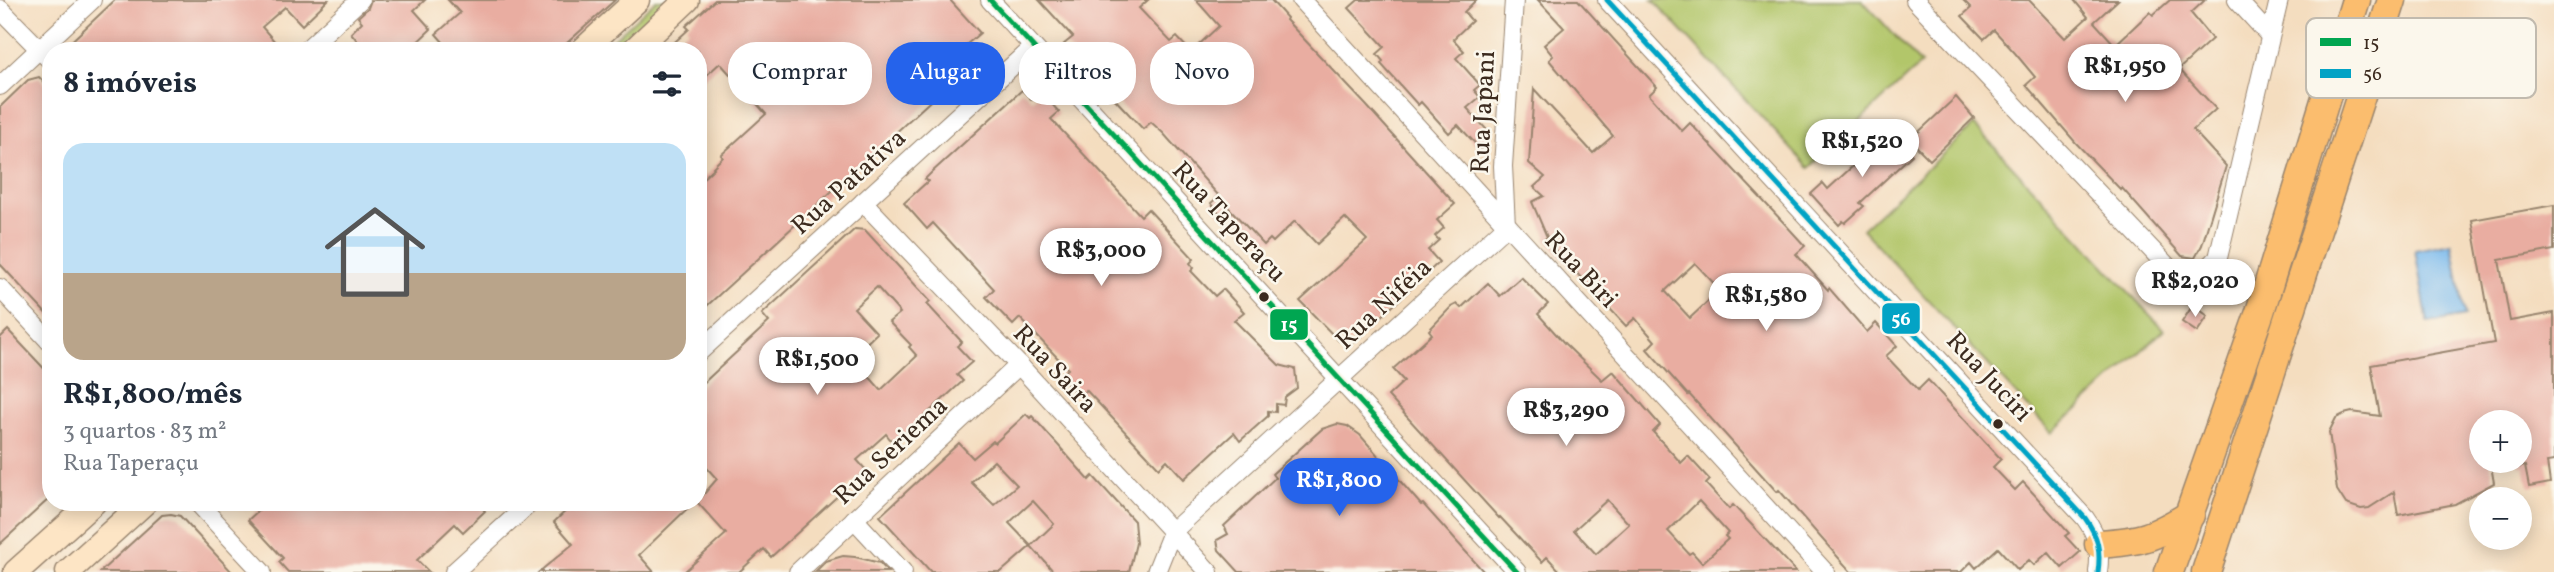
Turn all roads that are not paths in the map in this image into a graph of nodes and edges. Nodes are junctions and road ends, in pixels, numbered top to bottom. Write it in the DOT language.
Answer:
graph roads {
  1 [pos="92,0"];
  2 [pos="360,0"];
  3 [pos="637,0"];
  4 [pos="687,0"];
  5 [pos="990,0"];
  6 [pos="1301,0"];
  7 [pos="1514,0"];
  8 [pos="1607,0"];
  9 [pos="1915,0"];
  10 [pos="2237,0"];
  11 [pos="2279,0"];
  12 [pos="2356,0"];
  13 [pos="2392,0"];
  14 [pos="0,9"];
  15 [pos="2350,18"];
  16 [pos="2386,18"];
  17 [pos="2270,36"];
  18 [pos="56,42"];
  19 [pos="315,42"];
  20 [pos="592,42"];
  21 [pos="643,42"];
  22 [pos="1028,42"];
  23 [pos="42,52"];
  24 [pos="42,57"];
  25 [pos="1019,60"];
  26 [pos="0,86"];
  27 [pos="2326,98"];
  28 [pos="2360,98"];
  29 [pos="1087,105"];
  30 [pos="863,202"];
  31 [pos="1506,226"];
  32 [pos="0,288"];
  33 [pos="42,333"];
  34 [pos="707,345"];
  35 [pos="1019,365"];
  36 [pos="1340,379"];
  37 [pos="84,511"];
  38 [pos="135,511"];
  39 [pos="205,511"];
  40 [pos="522,511"];
  41 [pos="2190,515"];
  42 [pos="854,519"];
  43 [pos="1172,532"];
  44 [pos="2099,544"];
  45 [pos="471,565"];
  46 [pos="16,572"];
  47 [pos="68,572"];
  48 [pos="262,572"];
  49 [pos="454,572"];
  50 [pos="798,572"];
  51 [pos="903,572"];
  52 [pos="1156,572"];
  53 [pos="1209,572"];
  54 [pos="1517,572"];
  55 [pos="1825,572"];
  56 [pos="2098,572"];
  57 [pos="2169,572"];
  58 [pos="2206,572"];
  1 -- 18 [label="street"];
  2 -- 19 [label="street"];
  3 -- 20 [label="main road"];
  4 -- 21 [label="main road"];
  5 -- 22 [label="street, Rua Taperaçu"];
  6 -- 31 [label="street, Rua Biri"];
  7 -- 31 [label="street, Rua Japani"];
  8 -- 44 [label="street, Rua Juciri"];
  9 -- 17 [label="street"];
  10 -- 17 [label="street"];
  11 -- 17 [label="street"];
  12 -- 15 [label="main road"];
  13 -- 16 [label="main road"];
  14 -- 23 [label="street"];
  24 -- 26 [label="street"];
  25 -- 30 [label="street, Rua Patativa"];
  27 -- 41 [label="main road"];
  28 -- 58 [label="main road"];
  29 -- 36 [label="street, Rua Taperaçu"];
  30 -- 34 [label="street, Rua Patativa"];
  30 -- 35 [label="street, Rua Saira"];
  31 -- 36 [label="street, Rua Niféia"];
  31 -- 55 [label="street, Rua Biri"];
  32 -- 33 [label="street"];
  35 -- 42 [label="street, Rua Seriema"];
  35 -- 43 [label="street, Rua Saira"];
  36 -- 43 [label="street, Rua Niféia"];
  36 -- 54 [label="street, Rua Taperaçu"];
  37 -- 46 [label="main road"];
  38 -- 47 [label="main road"];
  39 -- 48 [label="street"];
  40 -- 45 [label="street"];
  41 -- 44 [label="main road"];
  41 -- 57 [label="main road"];
  42 -- 50 [label="street, Rua Seriema"];
  42 -- 51 [label="street"];
  43 -- 52 [label="street"];
  43 -- 53 [label="street, Rua Saira"];
  44 -- 56 [label="street"];
  45 -- 49 [label="street"];
}
